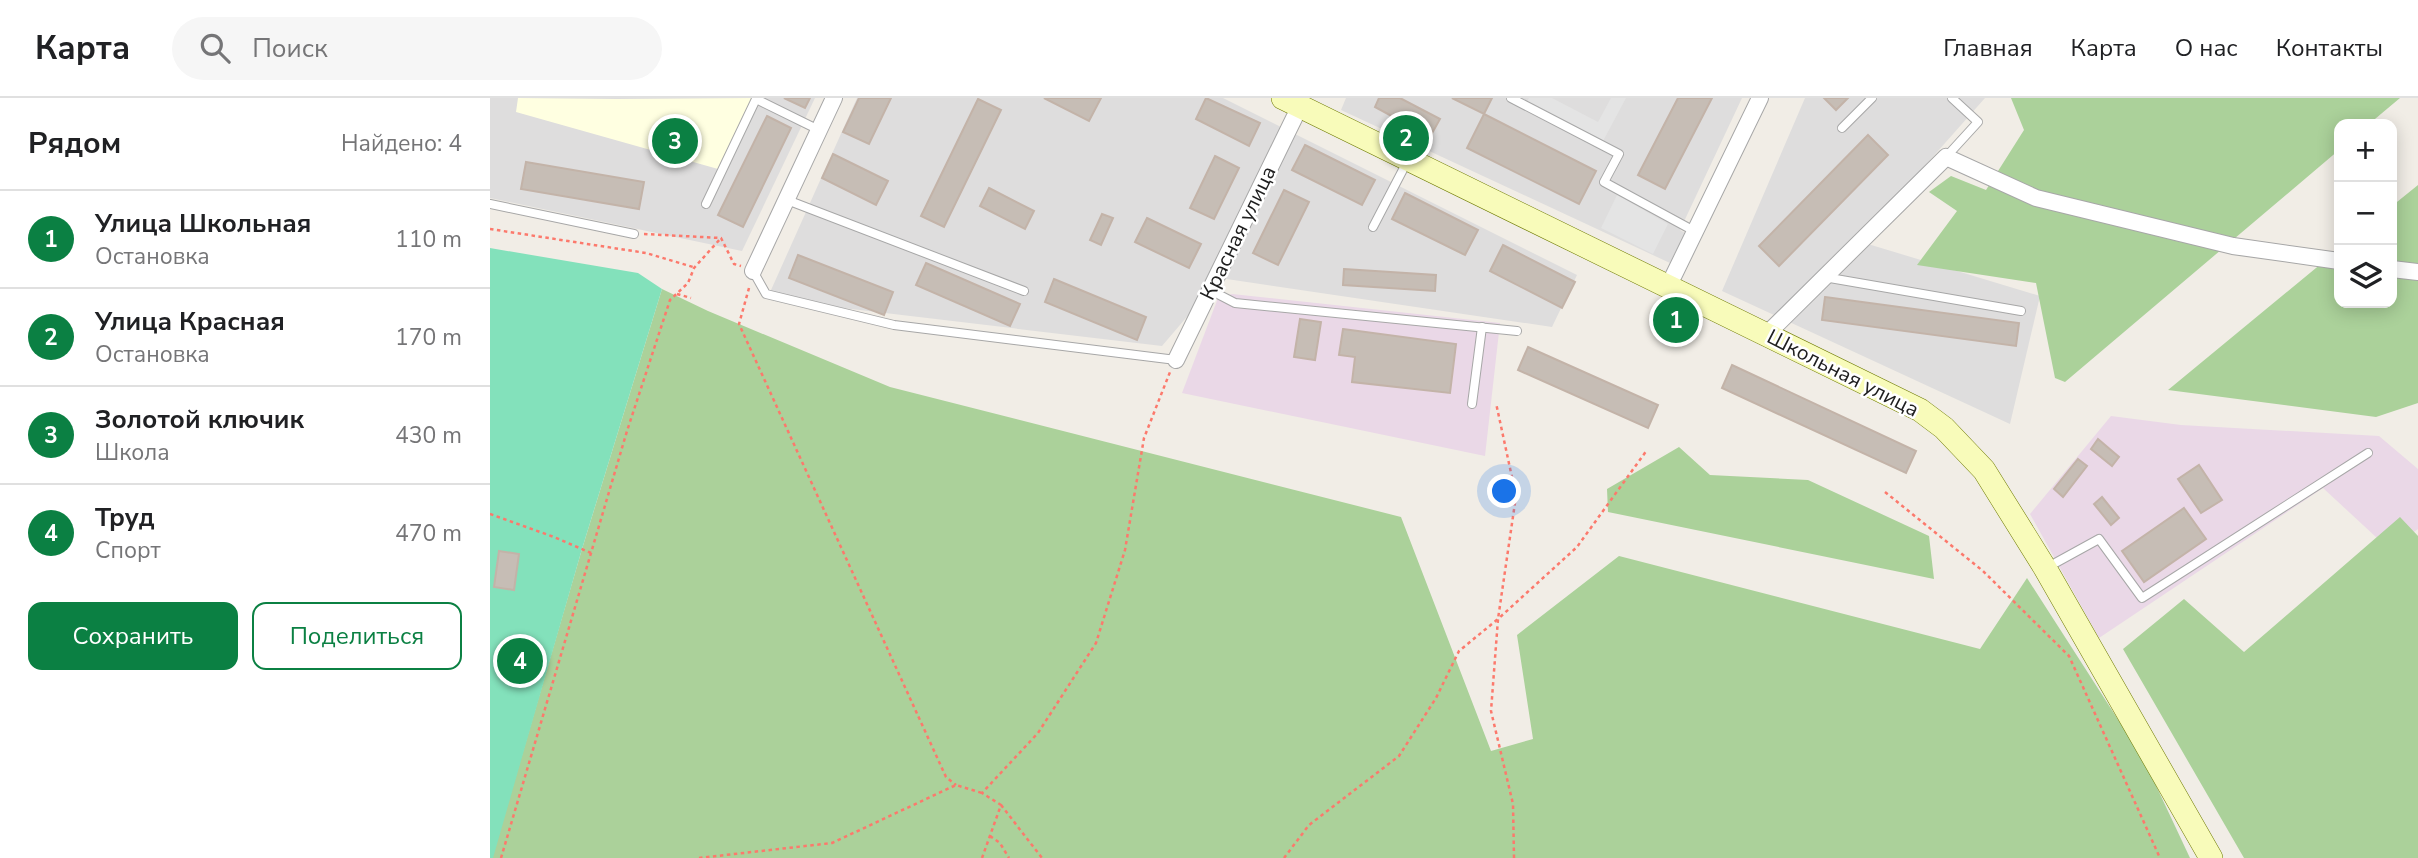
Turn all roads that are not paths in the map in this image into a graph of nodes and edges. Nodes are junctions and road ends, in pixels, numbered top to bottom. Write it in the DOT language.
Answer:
graph roads {
  1 [pos="834,98"];
  2 [pos="1511,98"];
  3 [pos="1760,98"];
  4 [pos="1872,98"];
  5 [pos="1952,98"];
  6 [pos="1302,103"];
  7 [pos="1842,128"];
  8 [pos="820,130"];
  9 [pos="1947,157"];
  10 [pos="1408,160"];
  11 [pos="787,200"];
  12 [pos="490,204"];
  13 [pos="706,204"];
  14 [pos="1373,227"];
  15 [pos="1696,232"];
  16 [pos="634,234"];
  17 [pos="2334,260"];
  18 [pos="2397,270"];
  19 [pos="753,271"];
  20 [pos="2418,272"];
  21 [pos="1824,277"];
  22 [pos="1668,287"];
  23 [pos="1210,290"];
  24 [pos="1024,291"];
  25 [pos="2021,311"];
  26 [pos="1482,327"];
  27 [pos="1517,331"];
  28 [pos="1766,335"];
  29 [pos="1176,360"];
  30 [pos="1472,404"];
  31 [pos="2368,453"];
  32 [pos="2045,568"];
  33 [pos="2211,858"];
  1 -- 8 [label="street"];
  2 -- 15 [label="lane"];
  3 -- 15 [label="street"];
  4 -- 7 [label="lane"];
  5 -- 9 [label="lane"];
  6 -- 10 [label="street, Школьная улица"];
  6 -- 23 [label="street, Красная улица"];
  8 -- 11 [label="street"];
  8 -- 13 [label="lane"];
  9 -- 17 [label="street"];
  9 -- 21 [label="street"];
  10 -- 14 [label="lane"];
  10 -- 22 [label="street, Школьная улица"];
  11 -- 19 [label="street"];
  11 -- 24 [label="lane"];
  12 -- 16 [label="lane"];
  15 -- 22 [label="street"];
  18 -- 20 [label="street"];
  19 -- 29 [label="lane"];
  21 -- 25 [label="lane"];
  21 -- 28 [label="street"];
  22 -- 28 [label="street, Школьная улица"];
  23 -- 26 [label="lane"];
  23 -- 29 [label="street, Красная улица"];
  26 -- 27 [label="lane"];
  26 -- 30 [label="lane"];
  28 -- 32 [label="street, Школьная улица"];
  31 -- 32 [label="lane"];
  32 -- 33 [label="street, Школьная улица"];
}
